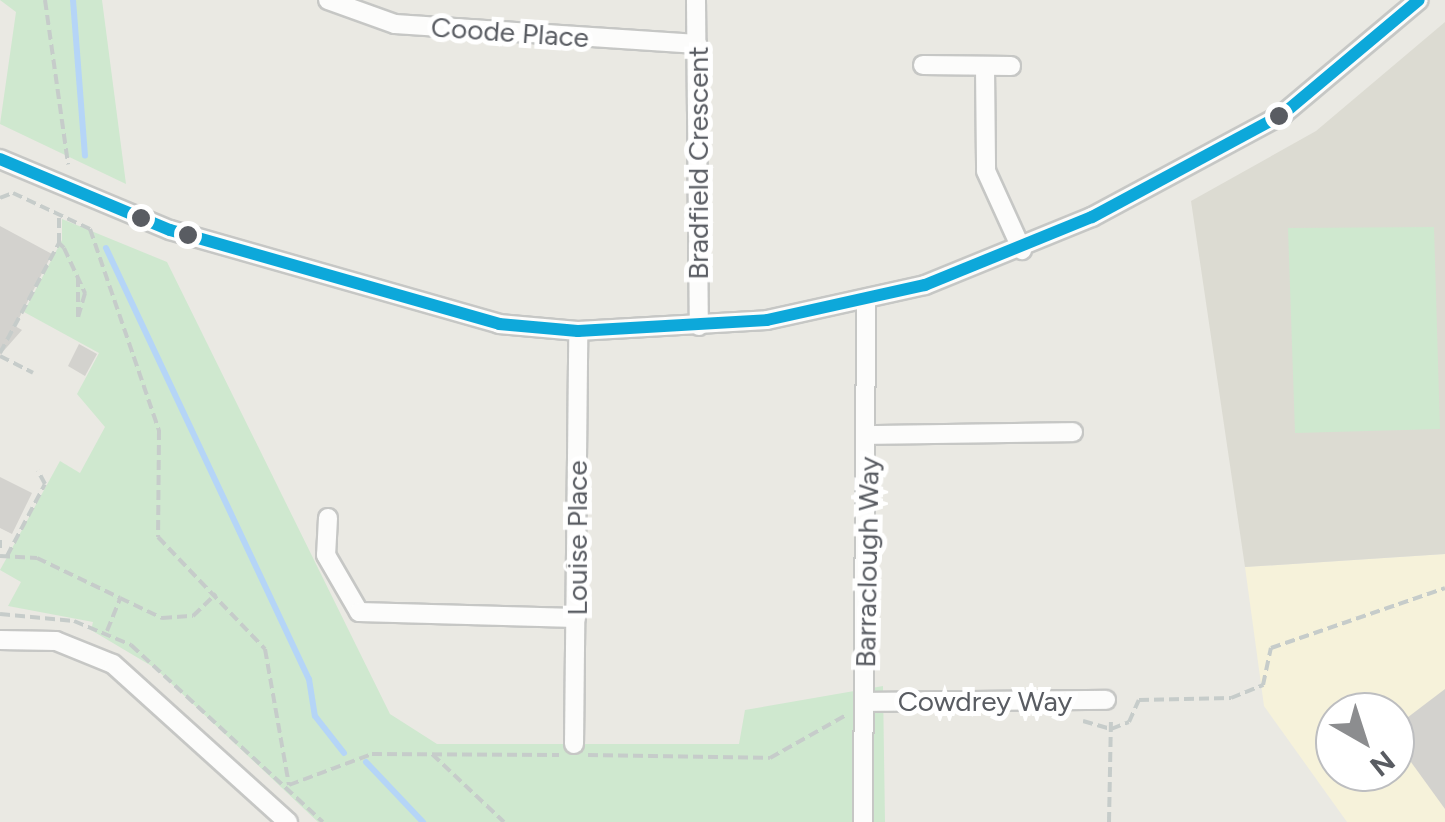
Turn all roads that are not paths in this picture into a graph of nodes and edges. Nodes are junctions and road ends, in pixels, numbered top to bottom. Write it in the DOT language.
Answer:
graph roads {
  1 [pos="328,0"];
  2 [pos="696,0"];
  3 [pos="1413,2"];
  4 [pos="697,44"];
  5 [pos="923,64"];
  6 [pos="1011,66"];
  7 [pos="986,68"];
  8 [pos="0,159"];
  9 [pos="1022,250"];
  10 [pos="866,301"];
  11 [pos="699,326"];
  12 [pos="578,331"];
  13 [pos="1073,432"];
  14 [pos="869,435"];
  15 [pos="328,518"];
  16 [pos="576,618"];
  17 [pos="0,640"];
  18 [pos="1106,700"];
  19 [pos="865,702"];
  20 [pos="574,744"];
  21 [pos="279,819"];
  22 [pos="863,822"];
  1 -- 4 [label="street, Coode Place"];
  2 -- 4 [label="street, Bradfield Crescent"];
  3 -- 9 [label="street"];
  4 -- 11 [label="street, Bradfield Crescent"];
  5 -- 7 [label="street"];
  6 -- 7 [label="street"];
  7 -- 9 [label="street"];
  8 -- 12 [label="street"];
  9 -- 10 [label="street"];
  10 -- 11 [label="street"];
  10 -- 14 [label="street, Barraclough Way"];
  11 -- 12 [label="street"];
  12 -- 16 [label="street, Louise Place"];
  13 -- 14 [label="street"];
  14 -- 19 [label="street, Barraclough Way"];
  15 -- 16 [label="street"];
  16 -- 20 [label="street, Louise Place"];
  17 -- 21 [label="street"];
  18 -- 19 [label="street, Cowdrey Way"];
  19 -- 22 [label="street, Barraclough Way"];
}
